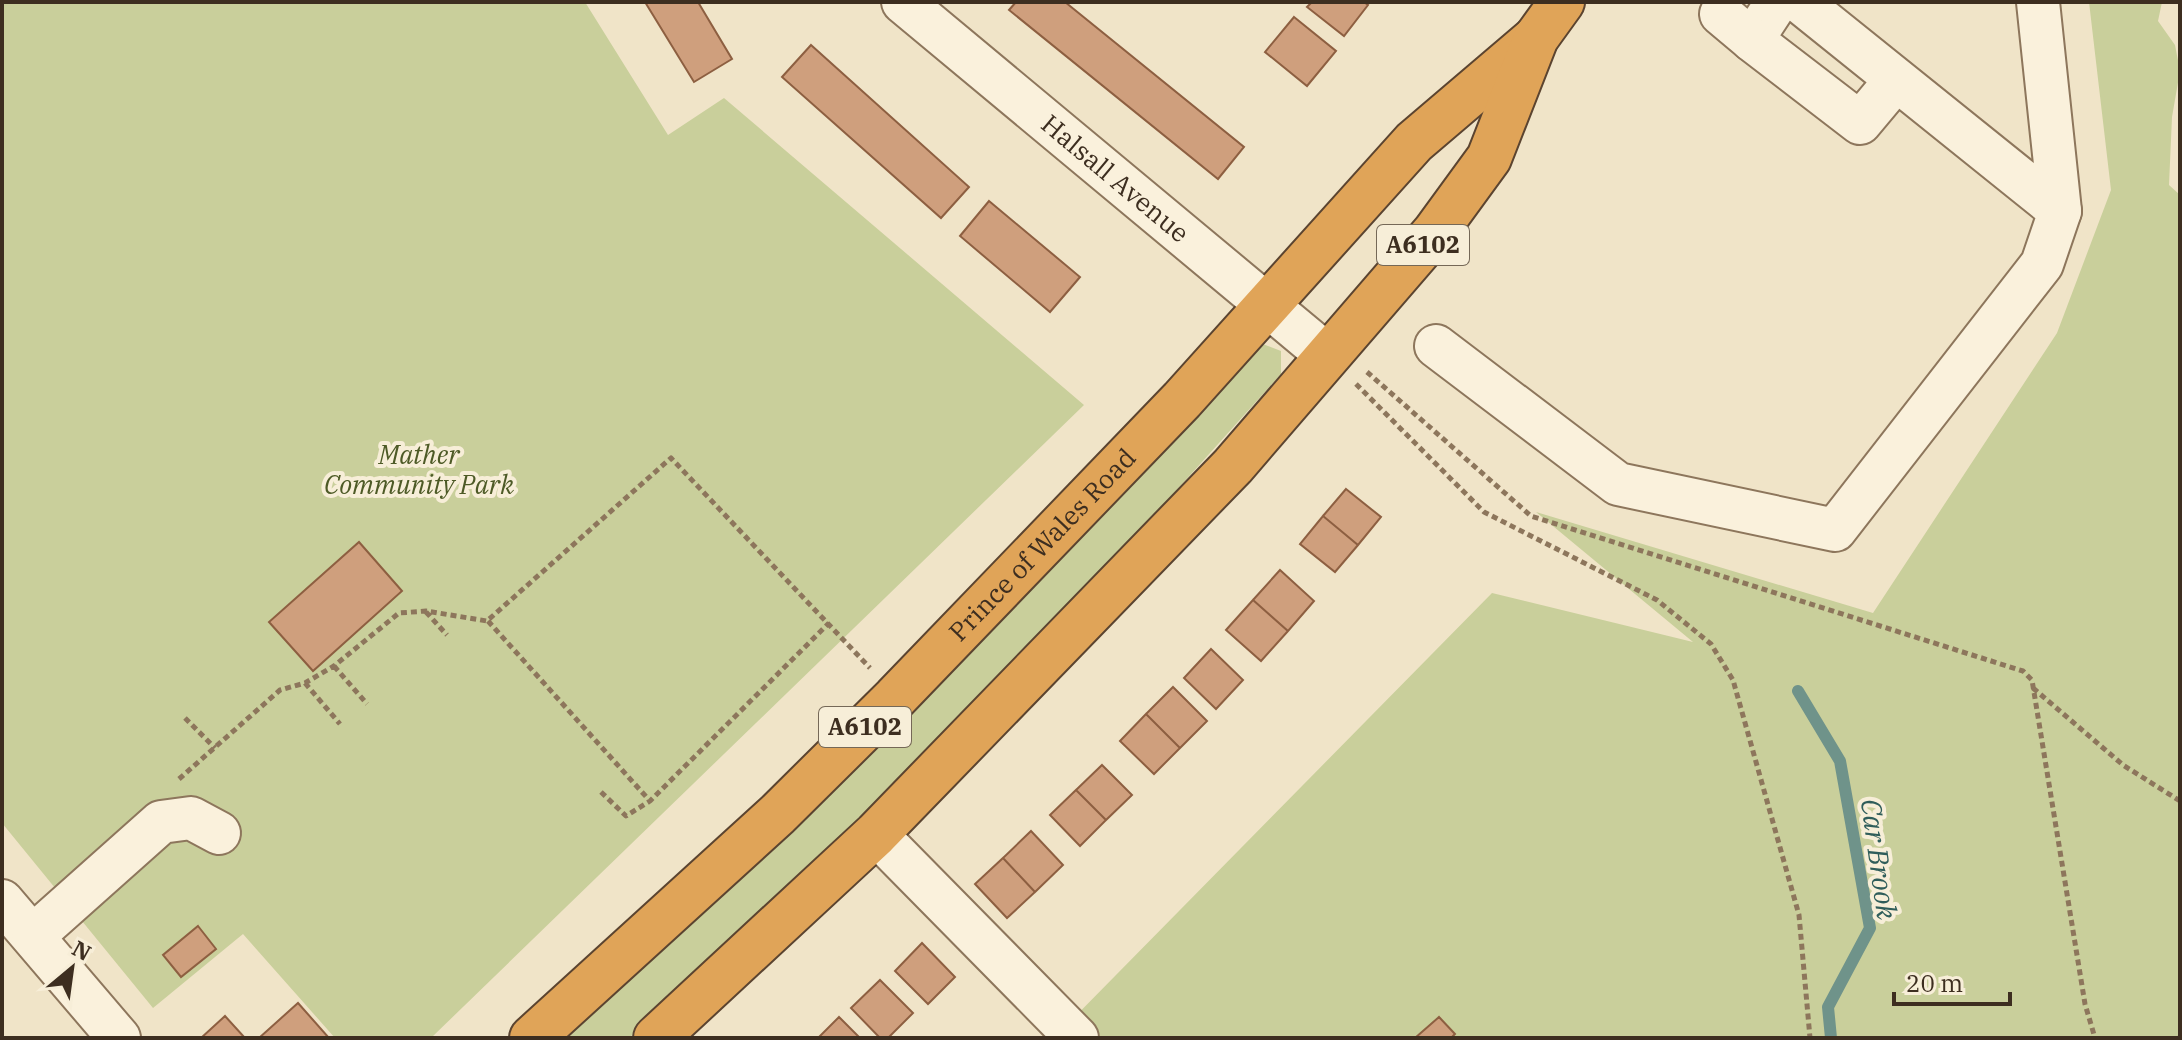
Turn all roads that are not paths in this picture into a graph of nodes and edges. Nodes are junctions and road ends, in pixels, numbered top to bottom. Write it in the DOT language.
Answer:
graph roads {
  1 [pos="903,2"];
  2 [pos="1562,2"];
  3 [pos="1777,2"];
  4 [pos="1800,2"];
  5 [pos="2038,2"];
  6 [pos="1536,38"];
  7 [pos="1896,80"];
  8 [pos="2060,211"];
  9 [pos="1269,307"];
  10 [pos="1436,346"];
  11 [pos="1332,350"];
  12 [pos="219,833"];
  13 [pos="876,834"];
  14 [pos="2,901"];
  15 [pos="33,936"];
  16 [pos="119,1038"];
  17 [pos="532,1038"];
  18 [pos="656,1038"];
  19 [pos="1077,1038"];
  1 -- 9 [label="street, Halsall Avenue"];
  2 -- 6 [label="highway, Prince of Wales Road / A6102"];
  3 -- 7 [label="street"];
  4 -- 7 [label="street"];
  5 -- 8 [label="street"];
  6 -- 9 [label="highway, Prince of Wales Road / A6102"];
  6 -- 11 [label="highway, Prince of Wales Road / A6102"];
  7 -- 8 [label="street"];
  8 -- 10 [label="street"];
  9 -- 11 [label="street, Halsall Avenue"];
  9 -- 17 [label="highway, Prince of Wales Road / A6102"];
  11 -- 13 [label="highway, Prince of Wales Road / A6102"];
  12 -- 15 [label="street"];
  13 -- 18 [label="highway, Prince of Wales Road / A6102"];
  13 -- 19 [label="street"];
  14 -- 15 [label="street"];
  15 -- 16 [label="street"];
}
